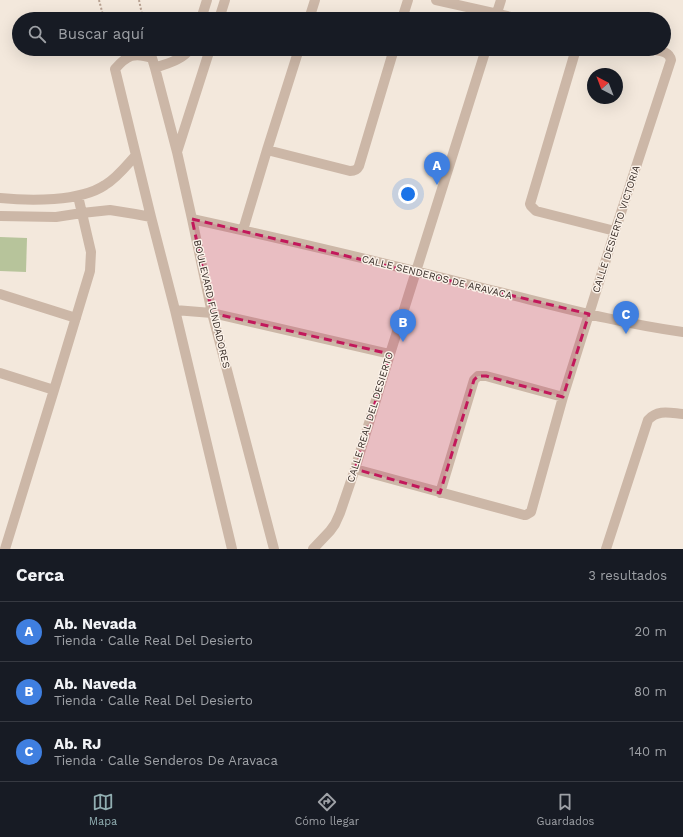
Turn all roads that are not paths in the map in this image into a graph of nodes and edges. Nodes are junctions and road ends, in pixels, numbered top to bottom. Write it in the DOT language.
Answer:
graph roads {
  1 [pos="207,0"];
  2 [pos="225,0"];
  3 [pos="315,0"];
  4 [pos="408,0"];
  5 [pos="436,0"];
  6 [pos="501,0"];
  7 [pos="203,12"];
  8 [pos="221,12"];
  9 [pos="311,12"];
  10 [pos="404,12"];
  11 [pos="481,12"];
  12 [pos="497,12"];
  13 [pos="131,56"];
  14 [pos="146,56"];
  15 [pos="183,56"];
  16 [pos="208,56"];
  17 [pos="297,56"];
  18 [pos="392,56"];
  19 [pos="484,56"];
  20 [pos="574,56"];
  21 [pos="670,56"];
  22 [pos="155,68"];
  23 [pos="267,150"];
  24 [pos="177,152"];
  25 [pos="136,155"];
  26 [pos="78,196"];
  27 [pos="0,198"];
  28 [pos="82,213"];
  29 [pos="0,216"];
  30 [pos="151,217"];
  31 [pos="192,219"];
  32 [pos="243,230"];
  33 [pos="615,231"];
  34 [pos="416,271"];
  35 [pos="0,294"];
  36 [pos="175,310"];
  37 [pos="212,313"];
  38 [pos="589,314"];
  39 [pos="76,318"];
  40 [pos="683,332"];
  41 [pos="390,354"];
  42 [pos="0,373"];
  43 [pos="54,390"];
  44 [pos="563,397"];
  45 [pos="683,414"];
  46 [pos="355,469"];
  47 [pos="440,493"];
  48 [pos="5,549"];
  49 [pos="232,549"];
  50 [pos="274,549"];
  51 [pos="315,549"];
  52 [pos="606,549"];
  1 -- 7 [label="street"];
  2 -- 8 [label="street"];
  3 -- 9 [label="street"];
  4 -- 10 [label="street"];
  5 -- 11 [label="street"];
  6 -- 12 [label="street"];
  13 -- 25 [label="street, BOULEVARD FUNDADORES"];
  14 -- 22 [label="street, BOULEVARD FUNDADORES"];
  15 -- 22 [label="street"];
  16 -- 24 [label="street"];
  17 -- 23 [label="street"];
  18 -- 23 [label="street"];
  19 -- 34 [label="street, CALLE REAL DEL DESIERTO"];
  20 -- 33 [label="street"];
  21 -- 33 [label="street, CALLE DESIERTO VICTORIA"];
  22 -- 24 [label="street, BOULEVARD FUNDADORES"];
  23 -- 32 [label="street"];
  24 -- 31 [label="street, BOULEVARD FUNDADORES"];
  25 -- 26 [label="street"];
  25 -- 30 [label="street"];
  26 -- 27 [label="street"];
  26 -- 28 [label="street"];
  28 -- 29 [label="street"];
  28 -- 30 [label="street"];
  28 -- 39 [label="street"];
  30 -- 36 [label="street"];
  31 -- 32 [label="street, CALLE SENDEROS DE ARAVACA"];
  31 -- 37 [label="street, BOULEVARD FUNDADORES"];
  32 -- 34 [label="street, CALLE SENDEROS DE ARAVACA"];
  33 -- 38 [label="street, CALLE DESIERTO VICTORIA"];
  34 -- 38 [label="street, CALLE SENDEROS DE ARAVACA"];
  34 -- 41 [label="street, CALLE REAL DEL DESIERTO"];
  35 -- 39 [label="street"];
  36 -- 37 [label="street"];
  36 -- 49 [label="street"];
  37 -- 41 [label="street"];
  37 -- 50 [label="street, BOULEVARD FUNDADORES"];
  38 -- 40 [label="street, CALLE SENDEROS DE ARAVACA"];
  38 -- 44 [label="street, CALLE DESIERTO VICTORIA"];
  39 -- 43 [label="street"];
  41 -- 46 [label="street, CALLE REAL DEL DESIERTO"];
  42 -- 43 [label="street"];
  43 -- 48 [label="street"];
  44 -- 47 [label="street"];
  44 -- 47 [label="street, CALLE DESIERTO VICTORIA"];
  45 -- 52 [label="street"];
  46 -- 47 [label="street, CALLE DESIERTO VICTORIA"];
  46 -- 51 [label="street, CALLE REAL DEL DESIERTO"];
}
